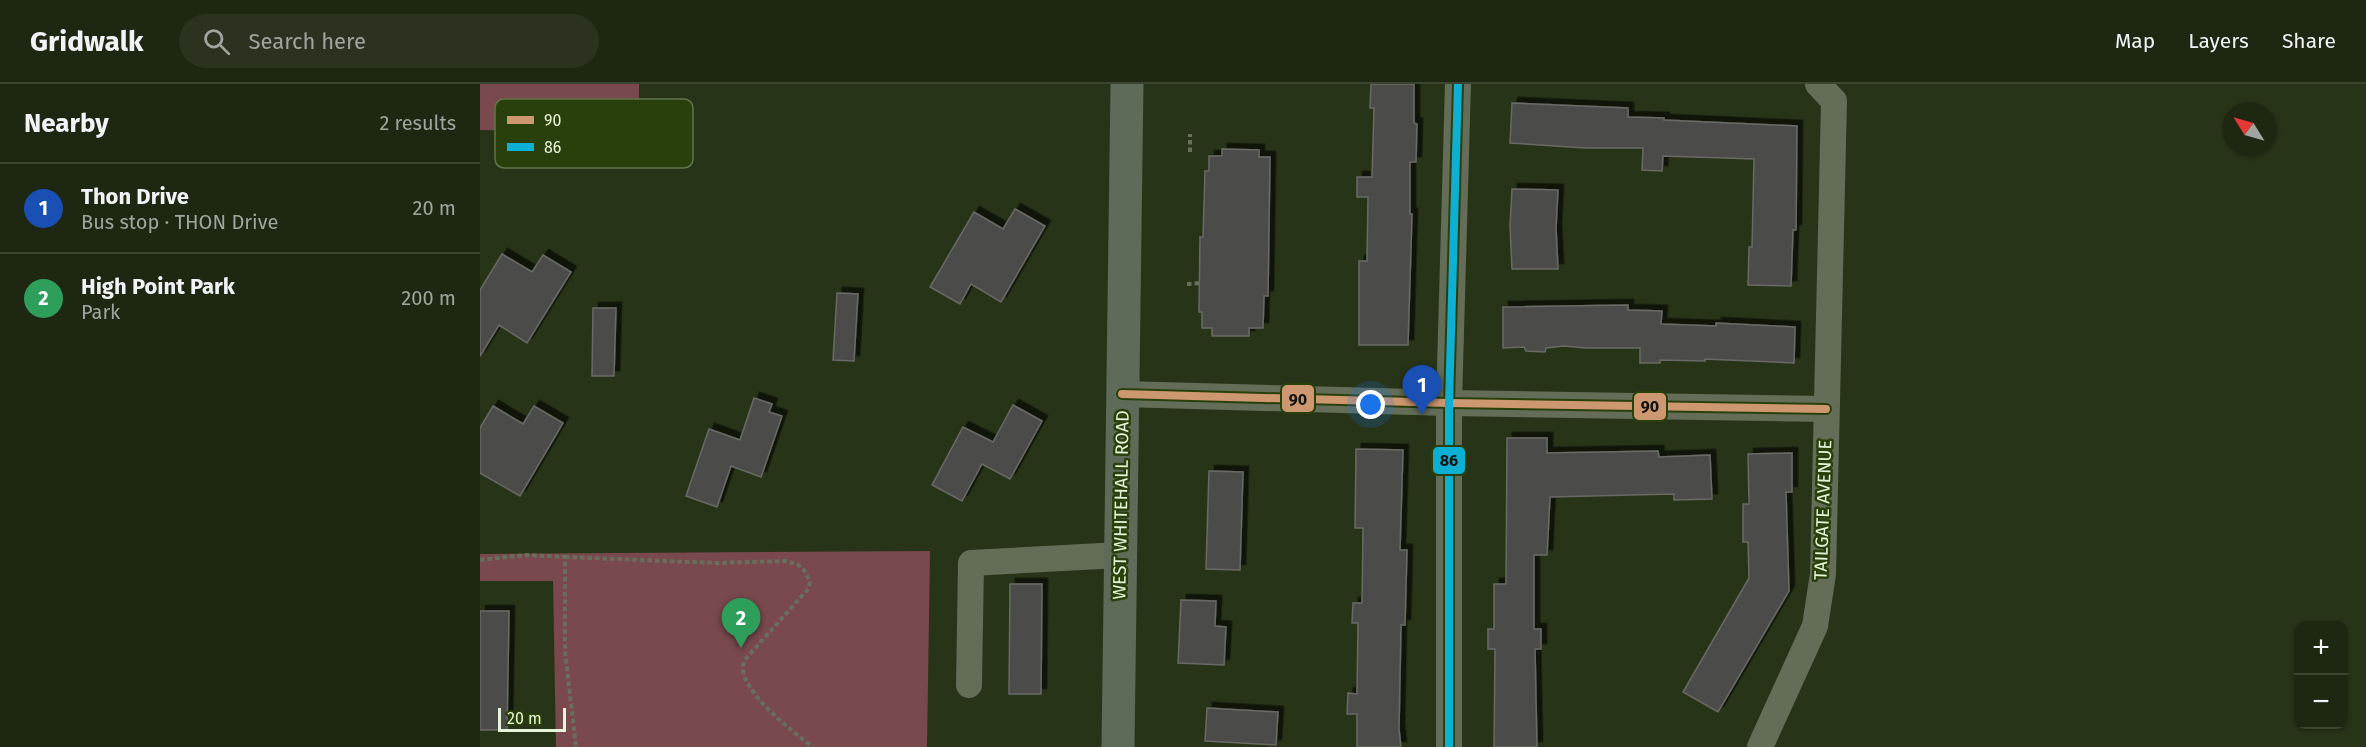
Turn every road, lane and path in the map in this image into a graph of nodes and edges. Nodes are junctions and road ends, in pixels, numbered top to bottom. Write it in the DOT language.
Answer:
graph roads {
  1 [pos="1127,84"];
  2 [pos="1458,84"];
  3 [pos="1820,85"];
  4 [pos="1190,134"];
  5 [pos="1190,152"];
  6 [pos="1202,283"];
  7 [pos="1187,284"];
  8 [pos="1122,394"];
  9 [pos="1449,403"];
  10 [pos="1826,409"];
  11 [pos="1120,555"];
  12 [pos="565,557"];
  13 [pos="480,560"];
  14 [pos="969,685"];
  15 [pos="576,747"];
  16 [pos="813,747"];
  17 [pos="1118,747"];
  18 [pos="1449,747"];
  19 [pos="1760,747"];
  1 -- 8 [label="main road, WEST WHITEHALL ROAD"];
  2 -- 9 [label="street"];
  3 -- 10 [label="street, TAILGATE AVENUE"];
  4 -- 5 [label="path"];
  6 -- 7 [label="path"];
  8 -- 9 [label="street"];
  8 -- 11 [label="main road, WEST WHITEHALL ROAD"];
  9 -- 10 [label="street"];
  9 -- 18 [label="street"];
  10 -- 19 [label="street, TAILGATE AVENUE"];
  11 -- 14 [label="street"];
  11 -- 17 [label="main road, WEST WHITEHALL ROAD"];
  12 -- 13 [label="path"];
  12 -- 15 [label="path"];
  12 -- 16 [label="path"];
}
